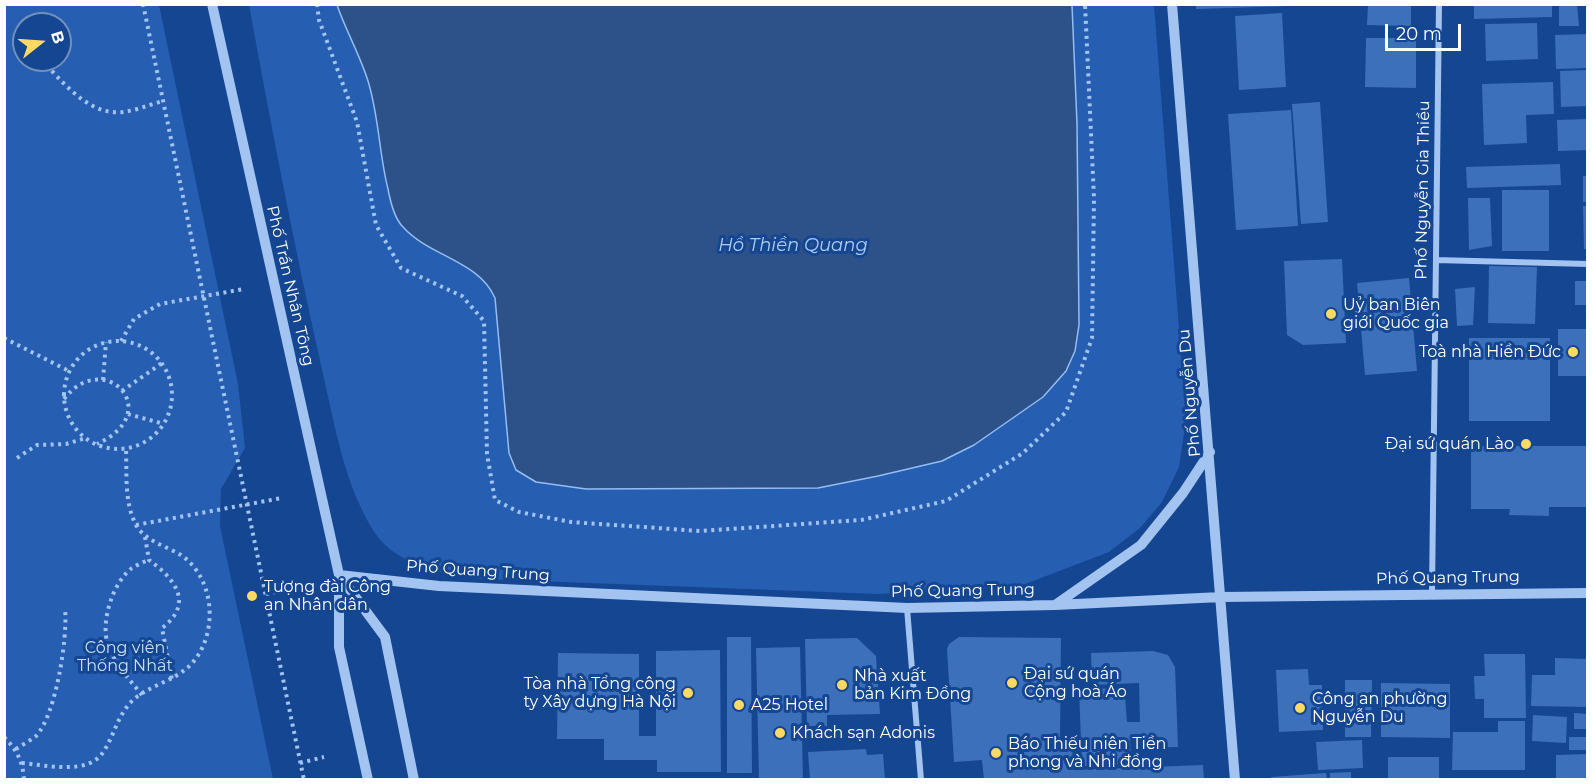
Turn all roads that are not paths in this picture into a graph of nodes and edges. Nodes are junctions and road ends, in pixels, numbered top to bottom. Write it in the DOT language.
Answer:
graph roads {
  1 [pos="212,4"];
  2 [pos="1172,4"];
  3 [pos="1439,4"];
  4 [pos="1436,260"];
  5 [pos="1587,264"];
  6 [pos="1210,452"];
  7 [pos="339,575"];
  8 [pos="1432,592"];
  9 [pos="1587,592"];
  10 [pos="1221,597"];
  11 [pos="1055,605"];
  12 [pos="907,608"];
  13 [pos="368,780"];
  14 [pos="414,780"];
  15 [pos="921,780"];
  16 [pos="1235,780"];
  1 -- 7 [label="street, Phố Trần Nhân Tông"];
  2 -- 6 [label="street, Phố Nguyễn Du"];
  3 -- 4 [label="street, Phố Nguyễn Gia Thiều"];
  4 -- 5 [label="street"];
  4 -- 8 [label="street, Phố Nguyễn Gia Thiều"];
  6 -- 10 [label="street, Phố Nguyễn Du"];
  6 -- 11 [label="street"];
  7 -- 12 [label="street, Phố Quang Trung"];
  7 -- 13 [label="street, Phố Trần Nhân Tông"];
  7 -- 14 [label="street, Phố Trần Nhân Tông"];
  8 -- 9 [label="street, Phố Quang Trung"];
  8 -- 10 [label="street, Phố Quang Trung"];
  10 -- 11 [label="street, Phố Quang Trung"];
  10 -- 16 [label="street, Phố Nguyễn Du"];
  11 -- 12 [label="street, Phố Quang Trung"];
  12 -- 15 [label="street"];
}
